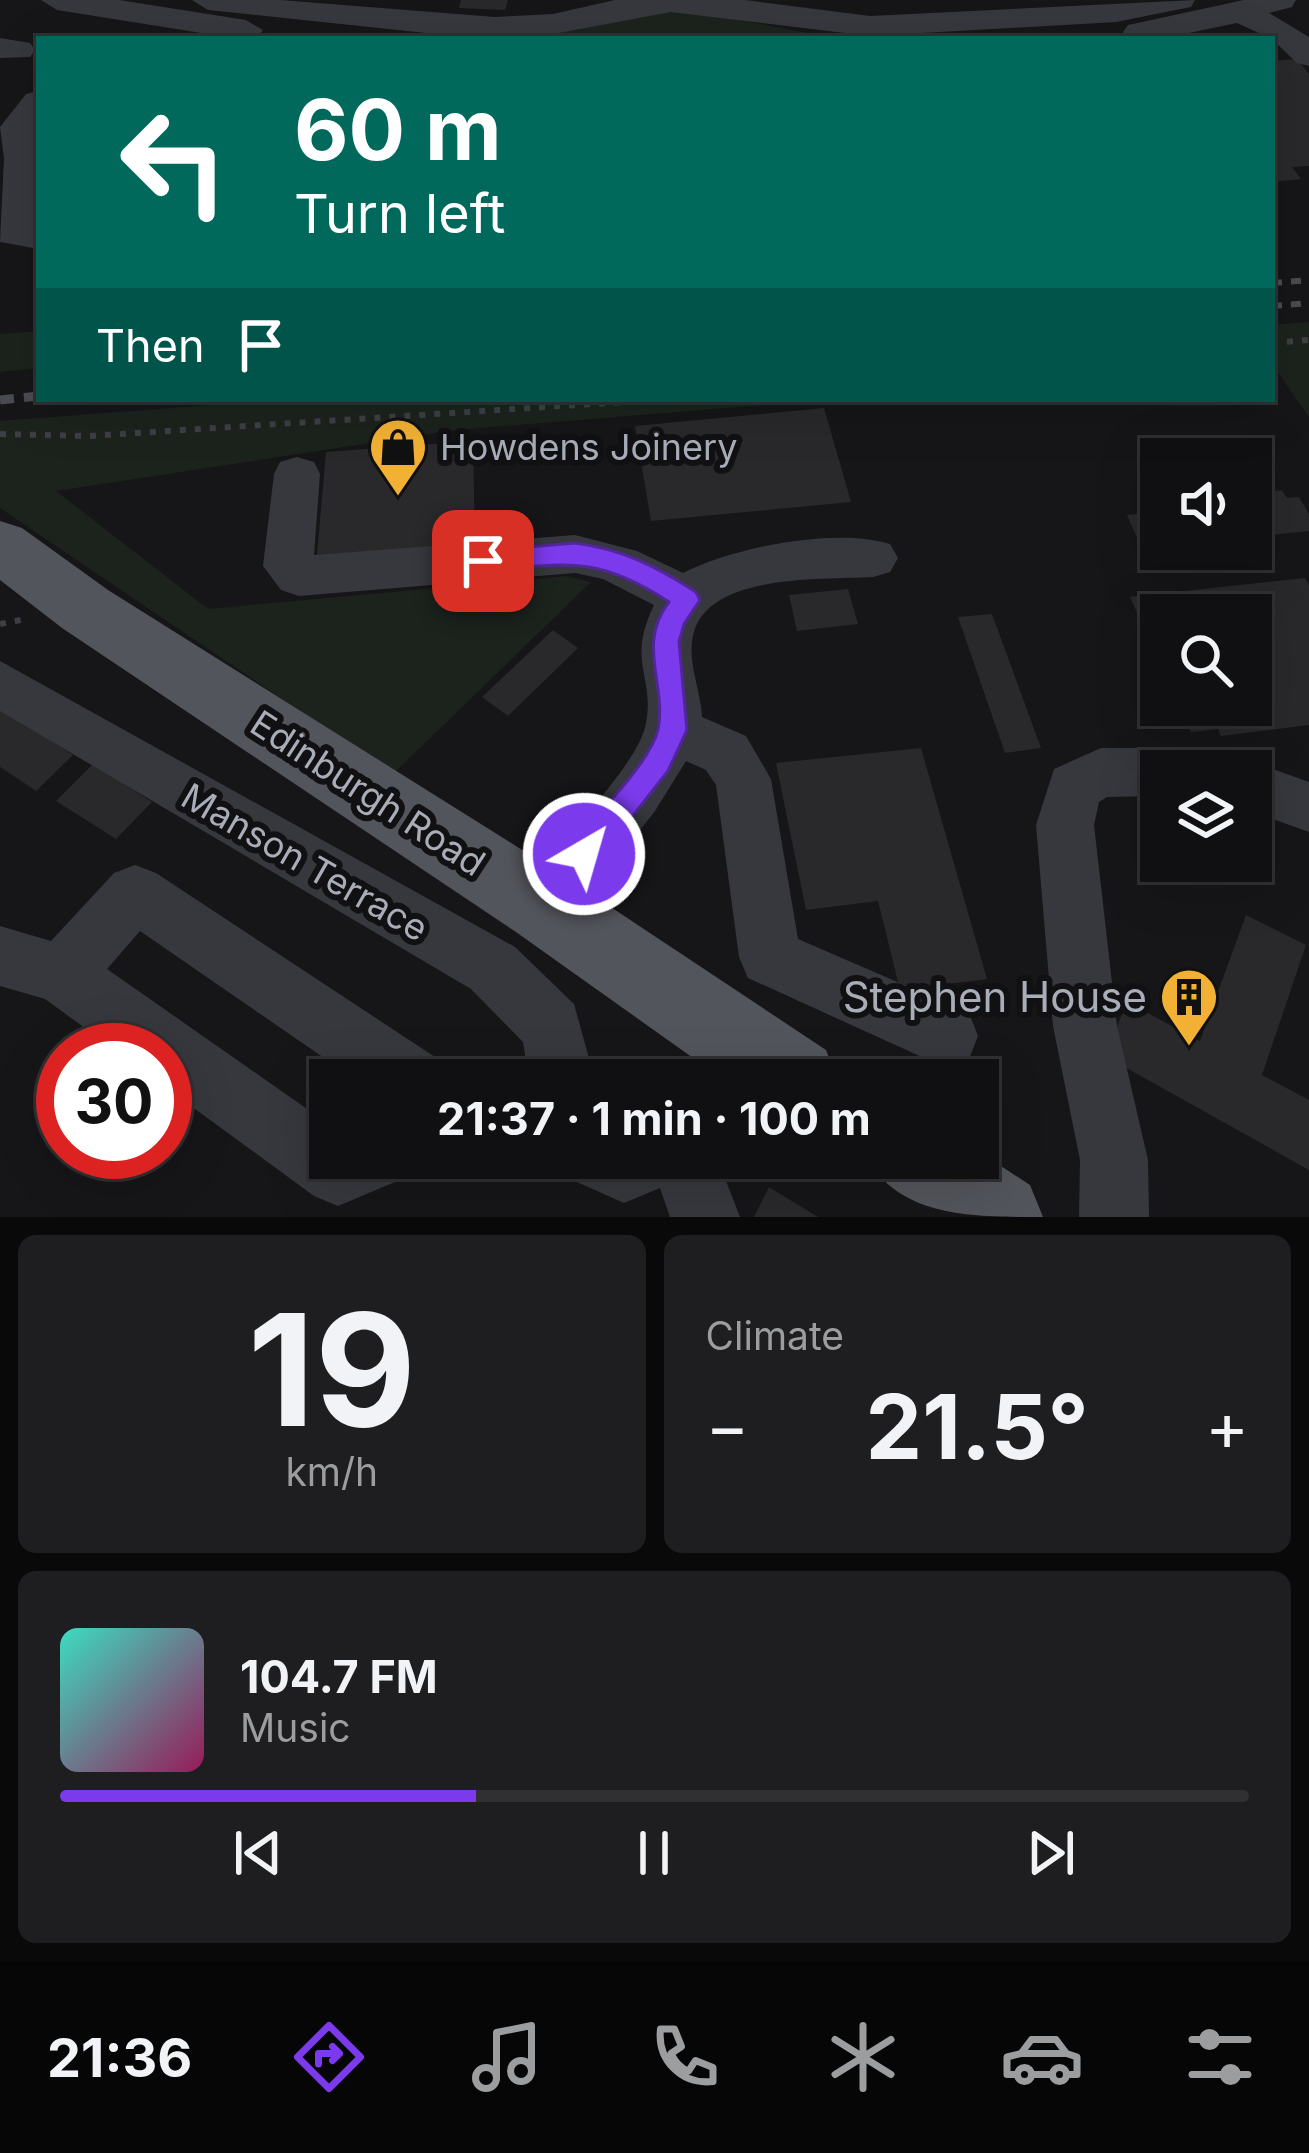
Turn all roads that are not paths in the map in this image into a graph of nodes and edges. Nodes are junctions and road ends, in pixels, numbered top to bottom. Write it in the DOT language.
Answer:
graph roads {
  1 [pos="58,0"];
  2 [pos="208,0"];
  3 [pos="1179,0"];
  4 [pos="1280,0"];
  5 [pos="115,10"];
  6 [pos="1006,10"];
  7 [pos="448,11"];
  8 [pos="1241,11"];
  9 [pos="93,36"];
  10 [pos="302,36"];
  11 [pos="1113,36"];
  12 [pos="1274,36"];
  13 [pos="36,106"];
  14 [pos="36,238"];
  15 [pos="297,474"];
  16 [pos="0,545"];
  17 [pos="872,558"];
  18 [pos="686,600"];
  19 [pos="0,683"];
  20 [pos="673,730"];
  21 [pos="1140,772"];
  22 [pos="1272,794"];
  23 [pos="1309,807"];
  24 [pos="542,905"];
  25 [pos="0,956"];
  26 [pos="62,974"];
  27 [pos="946,1036"];
  28 [pos="381,1059"];
  29 [pos="558,1059"];
  30 [pos="747,1059"];
  31 [pos="309,1151"];
  32 [pos="691,1179"];
  33 [pos="942,1179"];
  34 [pos="705,1217"];
  35 [pos="998,1217"];
  36 [pos="1114,1217"];
  1 -- 5 [label="street"];
  2 -- 7 [label="street"];
  3 -- 6 [label="street"];
  4 -- 8 [label="street"];
  5 -- 9 [label="street"];
  5 -- 10 [label="street"];
  6 -- 7 [label="street"];
  8 -- 11 [label="street"];
  8 -- 12 [label="street"];
  13 -- 14 [label="street"];
  15 -- 18 [label="street"];
  16 -- 24 [label="main road, Edinburgh Road"];
  17 -- 18 [label="street"];
  18 -- 20 [label="street"];
  19 -- 29 [label="street, Manson Terrace"];
  20 -- 24 [label="street"];
  20 -- 27 [label="street"];
  21 -- 36 [label="street"];
  22 -- 23 [label="street"];
  24 -- 30 [label="main road, Edinburgh Road"];
  25 -- 26 [label="street"];
  26 -- 28 [label="street"];
  26 -- 31 [label="street"];
  32 -- 34 [label="street"];
  33 -- 35 [label="main road"];
}
